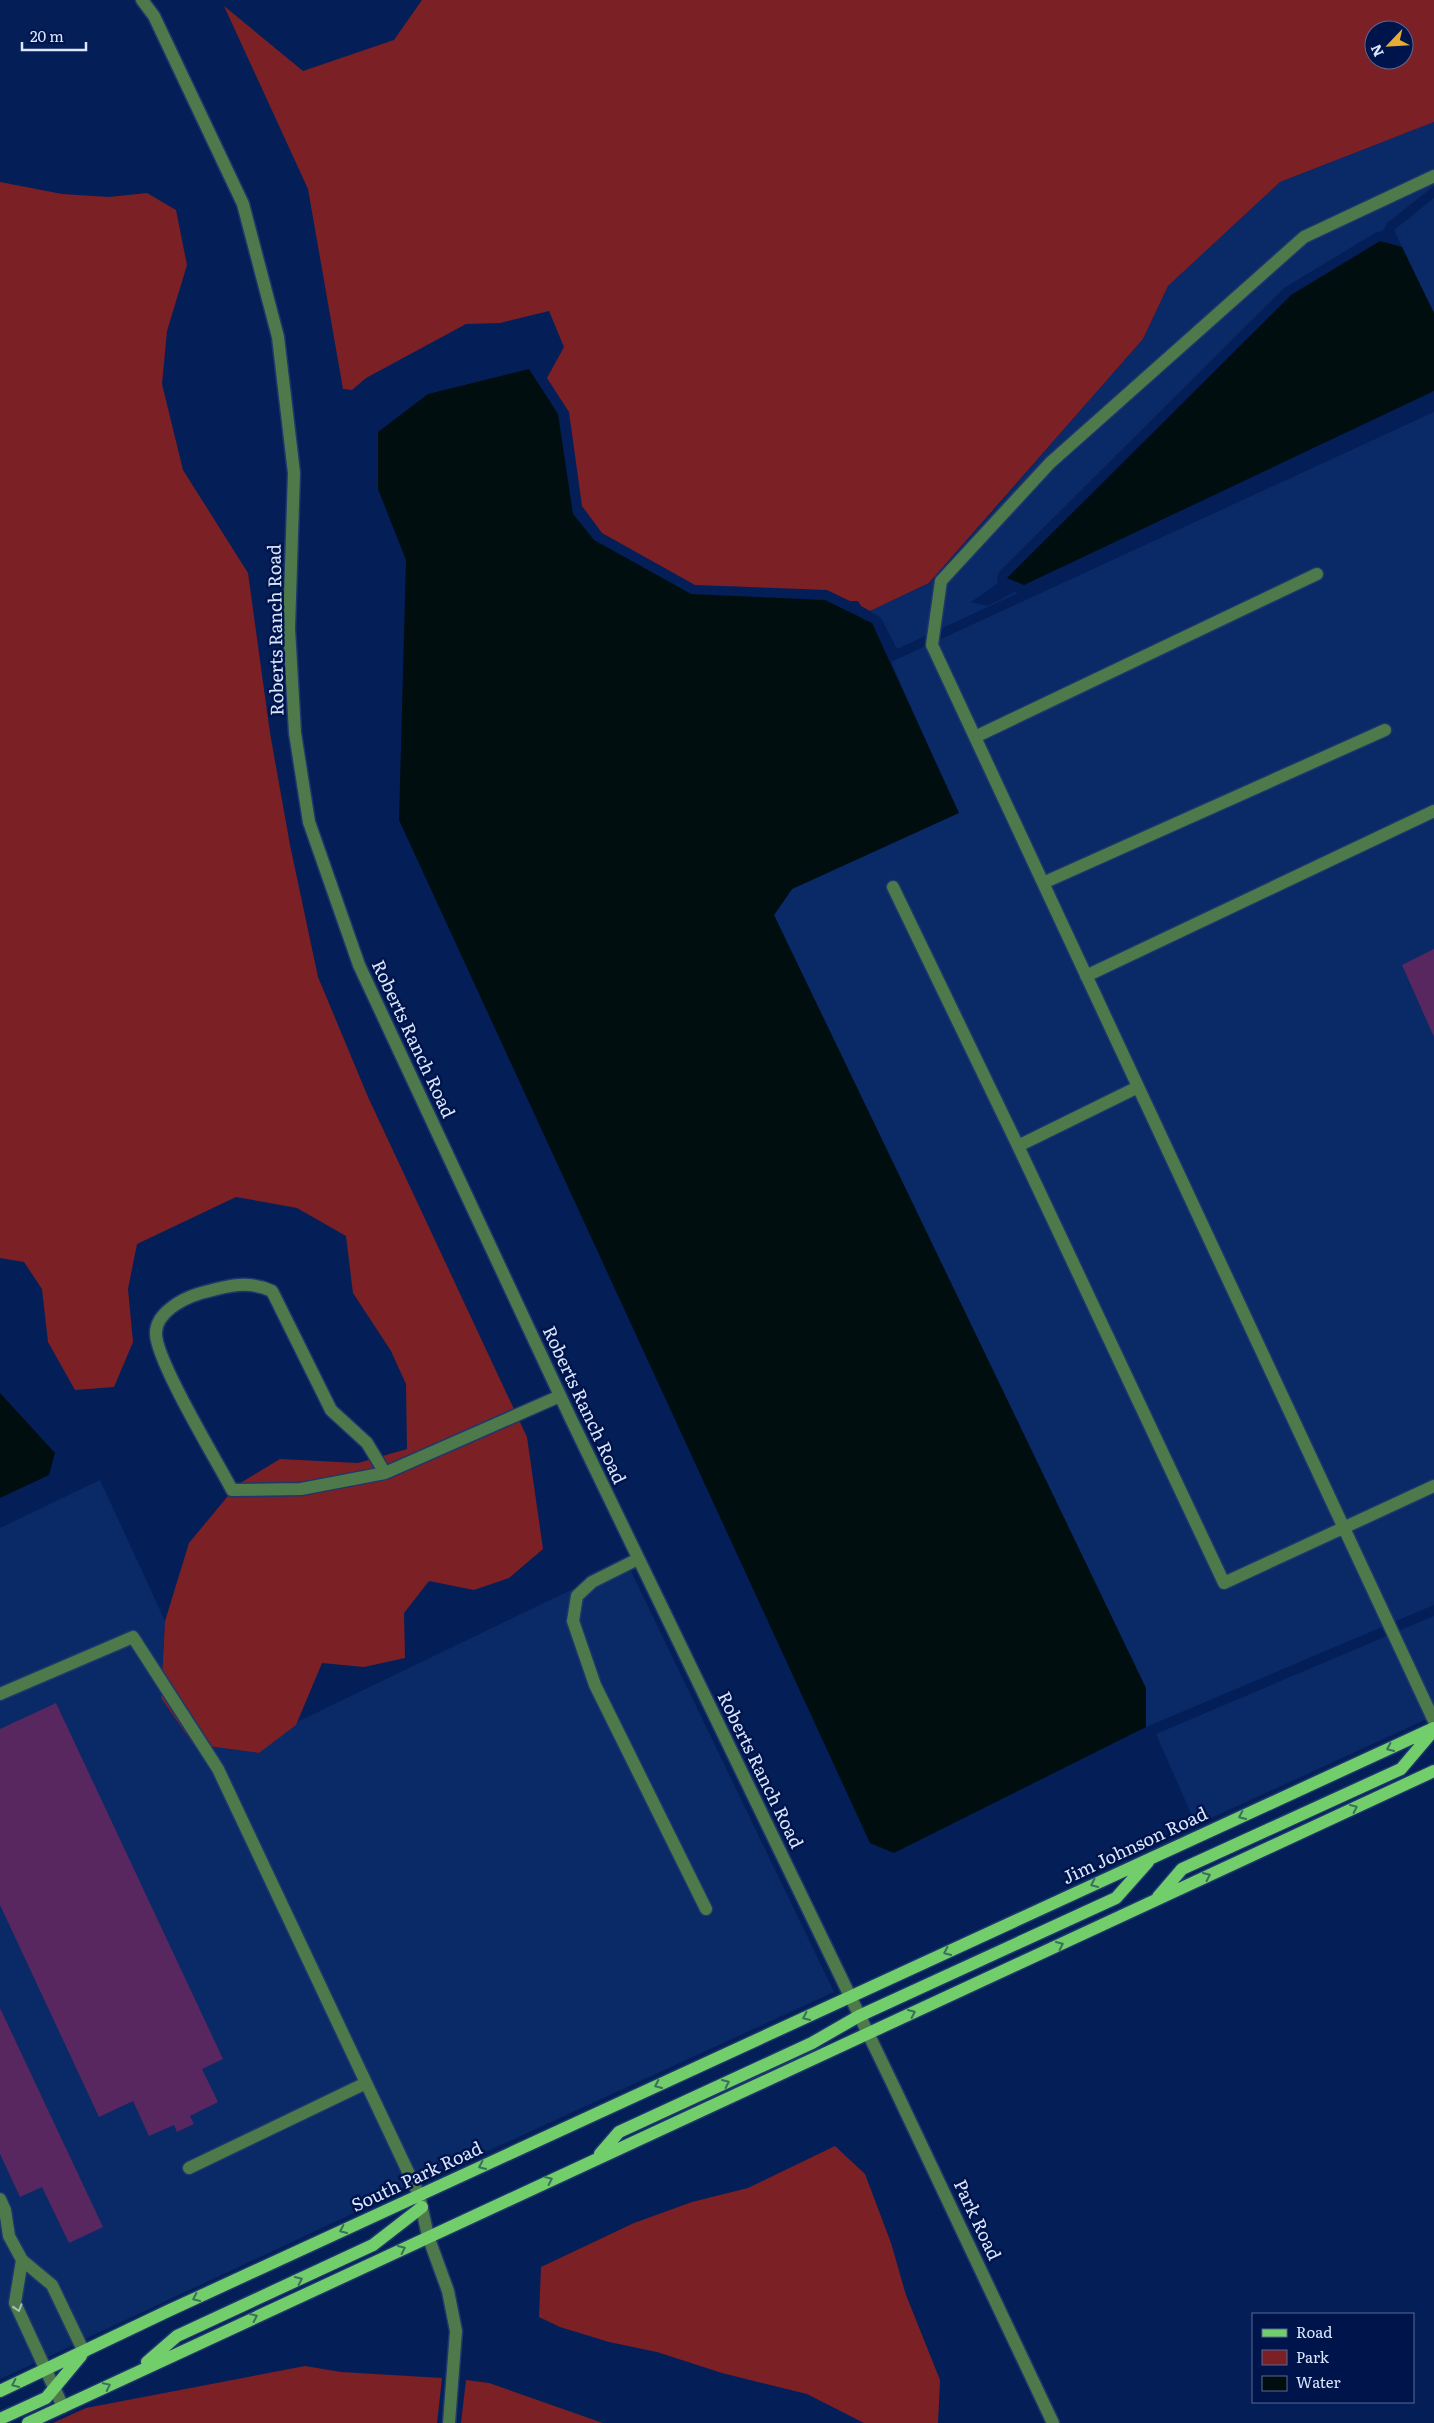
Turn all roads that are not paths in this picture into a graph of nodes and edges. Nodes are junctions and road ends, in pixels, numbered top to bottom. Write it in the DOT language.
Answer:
graph roads {
  1 [pos="142,0"];
  2 [pos="1434,176"];
  3 [pos="1317,574"];
  4 [pos="1385,730"];
  5 [pos="975,737"];
  6 [pos="1434,811"];
  7 [pos="1043,883"];
  8 [pos="893,887"];
  9 [pos="1086,976"];
  10 [pos="1138,1087"];
  11 [pos="1018,1146"];
  12 [pos="560,1396"];
  13 [pos="385,1473"];
  14 [pos="1434,1486"];
  15 [pos="1344,1528"];
  16 [pos="638,1559"];
  17 [pos="0,1694"];
  18 [pos="1434,1721"];
  19 [pos="1434,1729"];
  20 [pos="1434,1771"];
  21 [pos="1152,1858"];
  22 [pos="1154,1901"];
  23 [pos="706,1909"];
  24 [pos="850,1997"];
  25 [pos="859,2016"];
  26 [pos="868,2034"];
  27 [pos="366,2083"];
  28 [pos="595,2159"];
  29 [pos="189,2168"];
  30 [pos="0,2199"];
  31 [pos="420,2201"];
  32 [pos="428,2236"];
  33 [pos="4,2238"];
  34 [pos="22,2260"];
  35 [pos="84,2352"];
  36 [pos="46,2370"];
  37 [pos="136,2372"];
  38 [pos="54,2388"];
  39 [pos="0,2391"];
  40 [pos="63,2407"];
  41 [pos="0,2419"];
  42 [pos="28,2423"];
  43 [pos="449,2423"];
  44 [pos="1052,2423"];
  1 -- 12 [label="street, Roberts Ranch Road"];
  2 -- 5 [label="street"];
  3 -- 5 [label="street"];
  4 -- 7 [label="street"];
  5 -- 7 [label="street"];
  6 -- 9 [label="street"];
  7 -- 9 [label="street"];
  8 -- 11 [label="street"];
  9 -- 10 [label="street"];
  10 -- 11 [label="street"];
  10 -- 15 [label="street"];
  11 -- 15 [label="street"];
  12 -- 13 [label="street"];
  12 -- 16 [label="street, Roberts Ranch Road"];
  13 -- 13 [label="street"];
  14 -- 15 [label="street"];
  15 -- 18 [label="street"];
  16 -- 23 [label="street"];
  16 -- 24 [label="street, Roberts Ranch Road"];
  17 -- 27 [label="street"];
  19 -- 21 [label="main road, Jim Johnson Road, one-way"];
  19 -- 22 [label="main road"];
  22 -- 20 [label="main road, one-way"];
  21 -- 24 [label="main road, Jim Johnson Road, one-way"];
  21 -- 25 [label="main road"];
  26 -- 22 [label="main road, one-way"];
  24 -- 25 [label="street, Roberts Ranch Road"];
  24 -- 31 [label="main road, South Park Road, one-way"];
  25 -- 26 [label="street, Roberts Ranch Road"];
  28 -- 25 [label="main road, one-way"];
  26 -- 28 [label="main road"];
  26 -- 44 [label="street, Park Road"];
  27 -- 29 [label="street"];
  27 -- 31 [label="street"];
  32 -- 28 [label="main road, one-way"];
  30 -- 33 [label="street"];
  31 -- 32 [label="street"];
  31 -- 35 [label="main road, South Park Road, one-way"];
  37 -- 31 [label="main road, one-way"];
  37 -- 32 [label="main road, one-way"];
  32 -- 43 [label="street"];
  33 -- 34 [label="street"];
  34 -- 35 [label="street"];
  34 -- 36 [label="street, one-way"];
  35 -- 36 [label="main road, South Park Road"];
  35 -- 38 [label="main road"];
  36 -- 38 [label="street"];
  36 -- 39 [label="main road, South Park Road, one-way"];
  40 -- 37 [label="main road, one-way"];
  38 -- 40 [label="street"];
  38 -- 41 [label="main road"];
  40 -- 42 [label="main road"];
}
